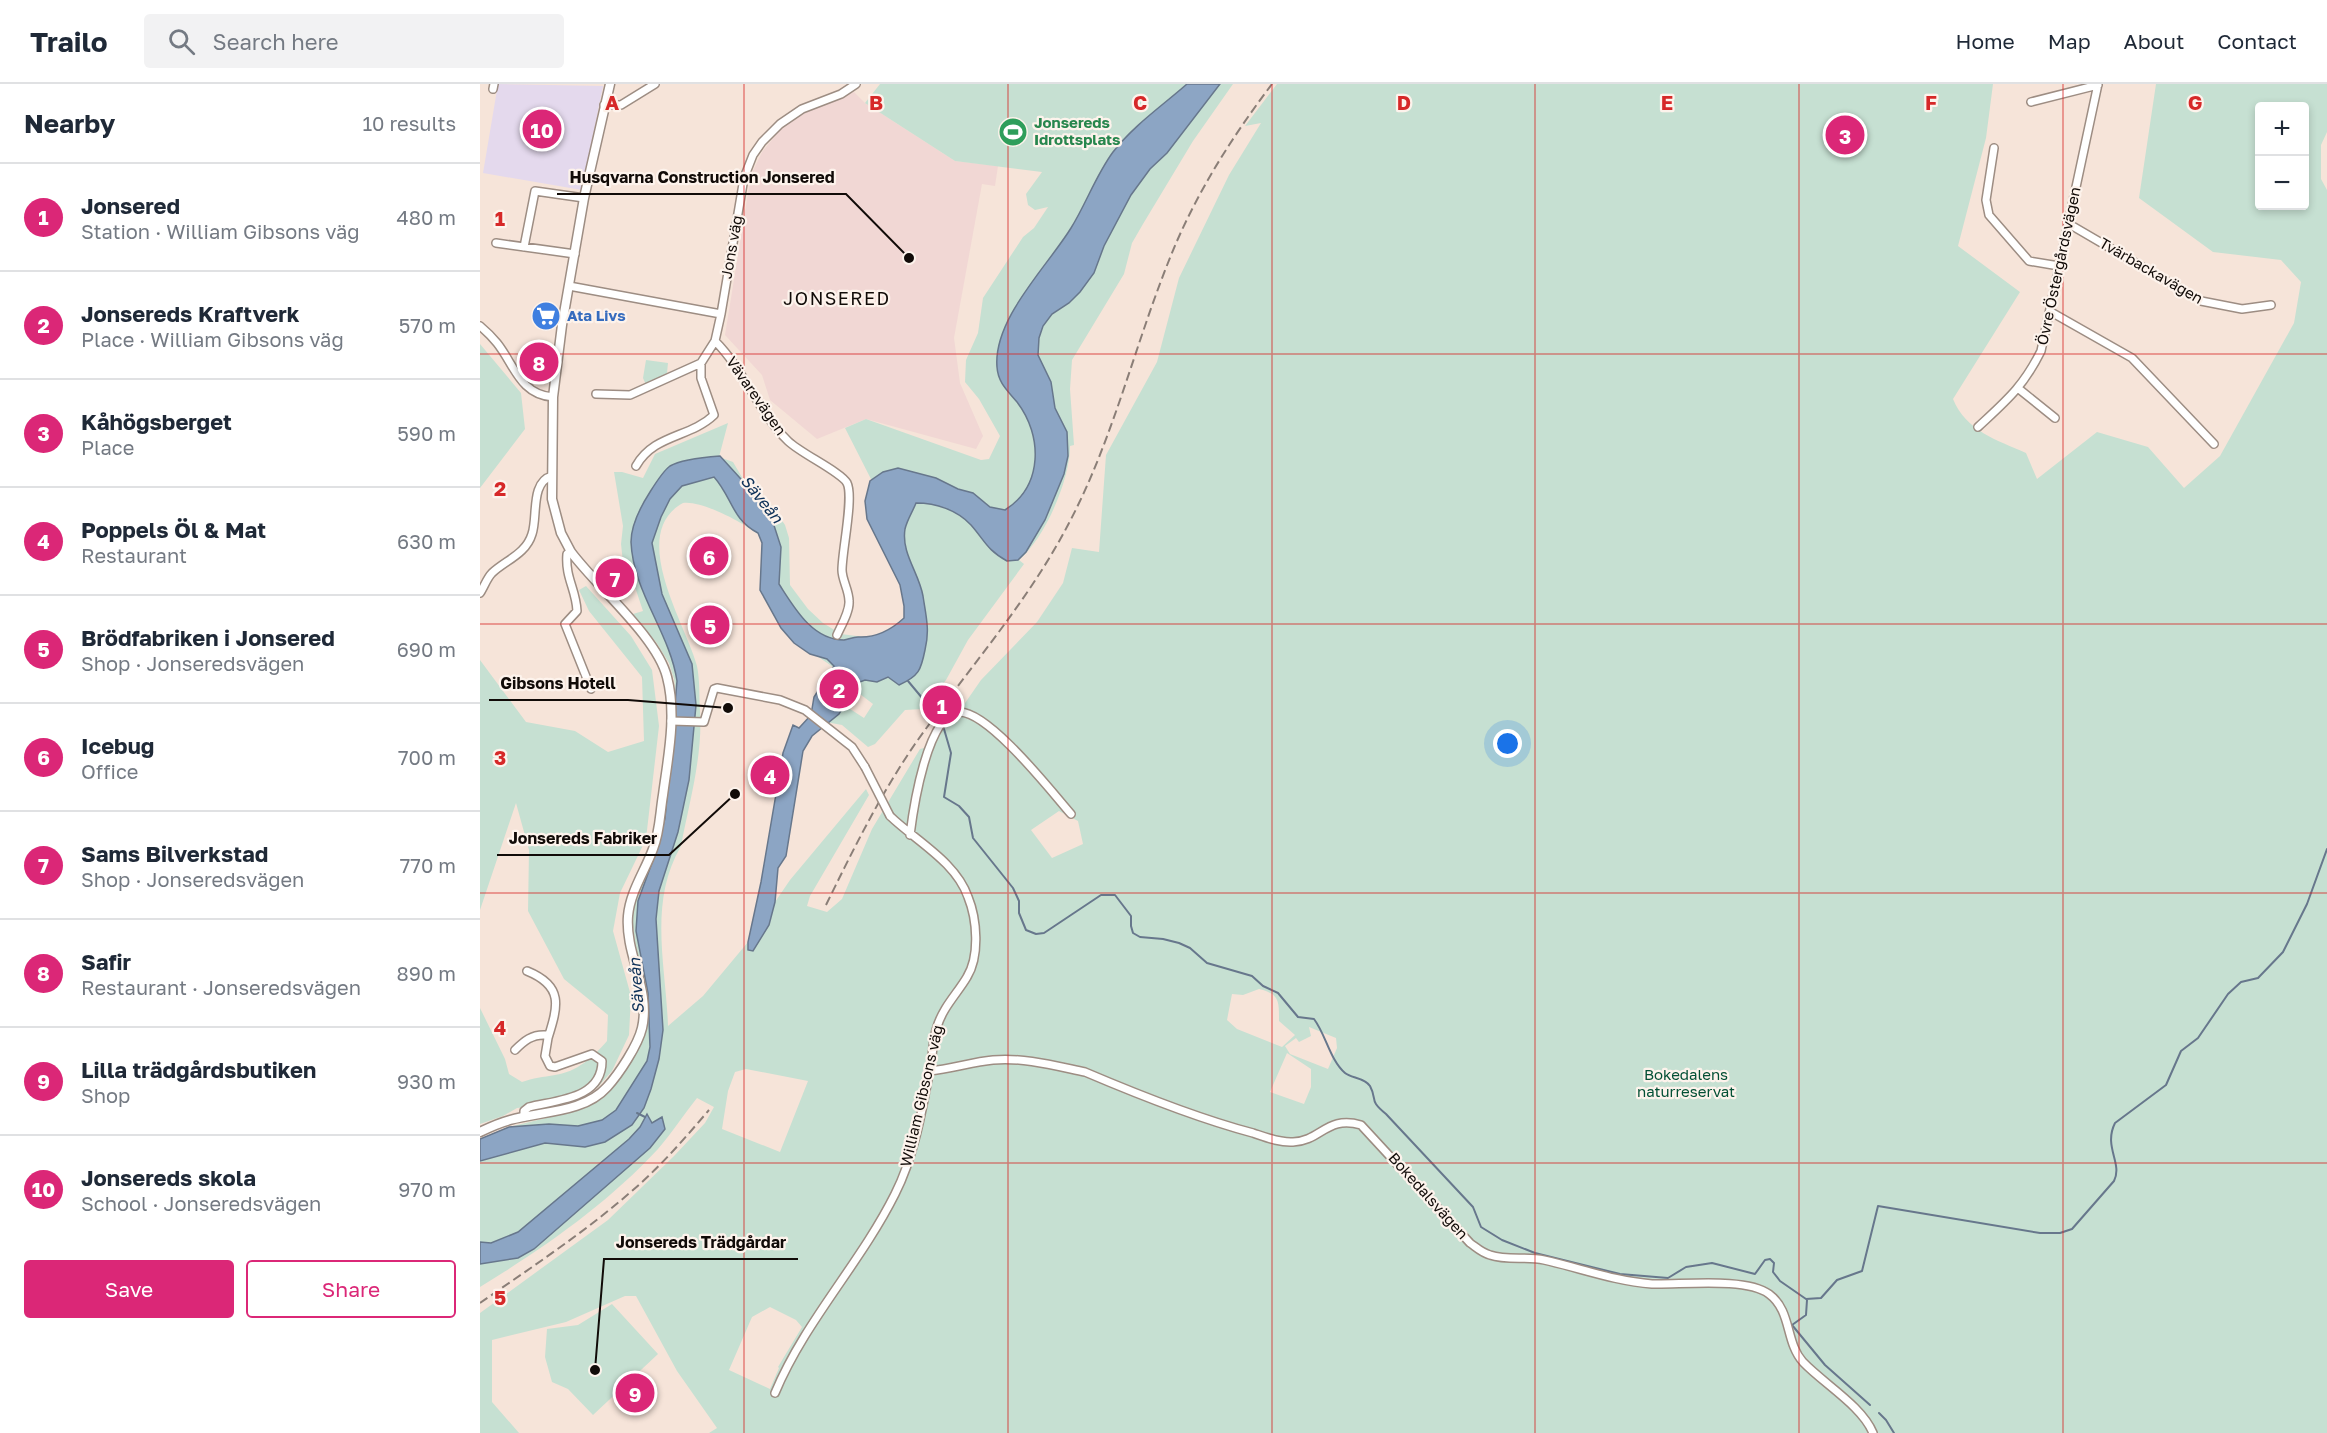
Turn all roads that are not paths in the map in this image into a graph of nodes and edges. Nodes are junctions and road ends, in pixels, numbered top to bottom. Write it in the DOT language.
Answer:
graph roads {
  1 [pos="610,84"];
  2 [pos="655,84"];
  3 [pos="856,84"];
  4 [pos="2098,85"];
  5 [pos="2031,102"];
  6 [pos="604,105"];
  7 [pos="1994,148"];
  8 [pos="584,198"];
  9 [pos="2069,224"];
  10 [pos="496,243"];
  11 [pos="524,247"];
  12 [pos="575,254"];
  13 [pos="2059,266"];
  14 [pos="569,286"];
  15 [pos="2271,305"];
  16 [pos="2051,312"];
  17 [pos="721,314"];
  18 [pos="480,326"];
  19 [pos="715,341"];
  20 [pos="700,363"];
  21 [pos="2019,389"];
  22 [pos="596,394"];
  23 [pos="553,397"];
  24 [pos="2055,418"];
  25 [pos="1978,428"];
  26 [pos="2214,444"];
  27 [pos="636,466"];
  28 [pos="552,476"];
  29 [pos="571,552"];
  30 [pos="480,593"];
  31 [pos="837,635"];
  32 [pos="591,689"];
  33 [pos="672,721"];
  34 [pos="1071,814"];
  35 [pos="910,835"];
  36 [pos="527,971"];
  37 [pos="548,1038"];
  38 [pos="515,1050"];
  39 [pos="929,1071"];
  40 [pos="524,1117"];
  41 [pos="480,1132"];
  42 [pos="775,1393"];
  43 [pos="1873,1433"];
  1 -- 6 [label="street"];
  2 -- 6 [label="street"];
  3 -- 17 [label="street, Jons väg"];
  4 -- 5 [label="street"];
  4 -- 9 [label="street, Övre Östergårdsvägen"];
  6 -- 8 [label="street"];
  7 -- 13 [label="street"];
  8 -- 11 [label="street"];
  8 -- 12 [label="street"];
  9 -- 13 [label="street, Övre Östergårdsvägen"];
  9 -- 15 [label="street, Tvärbackavägen"];
  10 -- 11 [label="street"];
  11 -- 12 [label="street"];
  12 -- 14 [label="street"];
  13 -- 16 [label="street, Övre Östergårdsvägen"];
  14 -- 17 [label="street"];
  14 -- 23 [label="street"];
  16 -- 21 [label="street, Övre Östergårdsvägen"];
  16 -- 26 [label="street"];
  17 -- 19 [label="street, Vävarevägen"];
  18 -- 23 [label="street"];
  19 -- 20 [label="street, Vävarevägen"];
  19 -- 31 [label="street, Vävarevägen"];
  20 -- 22 [label="street, Vävarevägen"];
  20 -- 27 [label="street, Vävarevägen"];
  21 -- 24 [label="street"];
  21 -- 25 [label="street, Övre Östergårdsvägen"];
  23 -- 28 [label="street"];
  28 -- 29 [label="street"];
  28 -- 30 [label="street"];
  29 -- 32 [label="street"];
  29 -- 33 [label="street"];
  33 -- 35 [label="street, William Gibsons väg, bridge"];
  33 -- 40 [label="street"];
  34 -- 35 [label="street"];
  35 -- 39 [label="street, William Gibsons väg"];
  36 -- 37 [label="street"];
  37 -- 38 [label="street"];
  37 -- 40 [label="street"];
  39 -- 42 [label="street, William Gibsons väg"];
  39 -- 43 [label="street, Bokedalsvägen"];
  40 -- 41 [label="street"];
}
